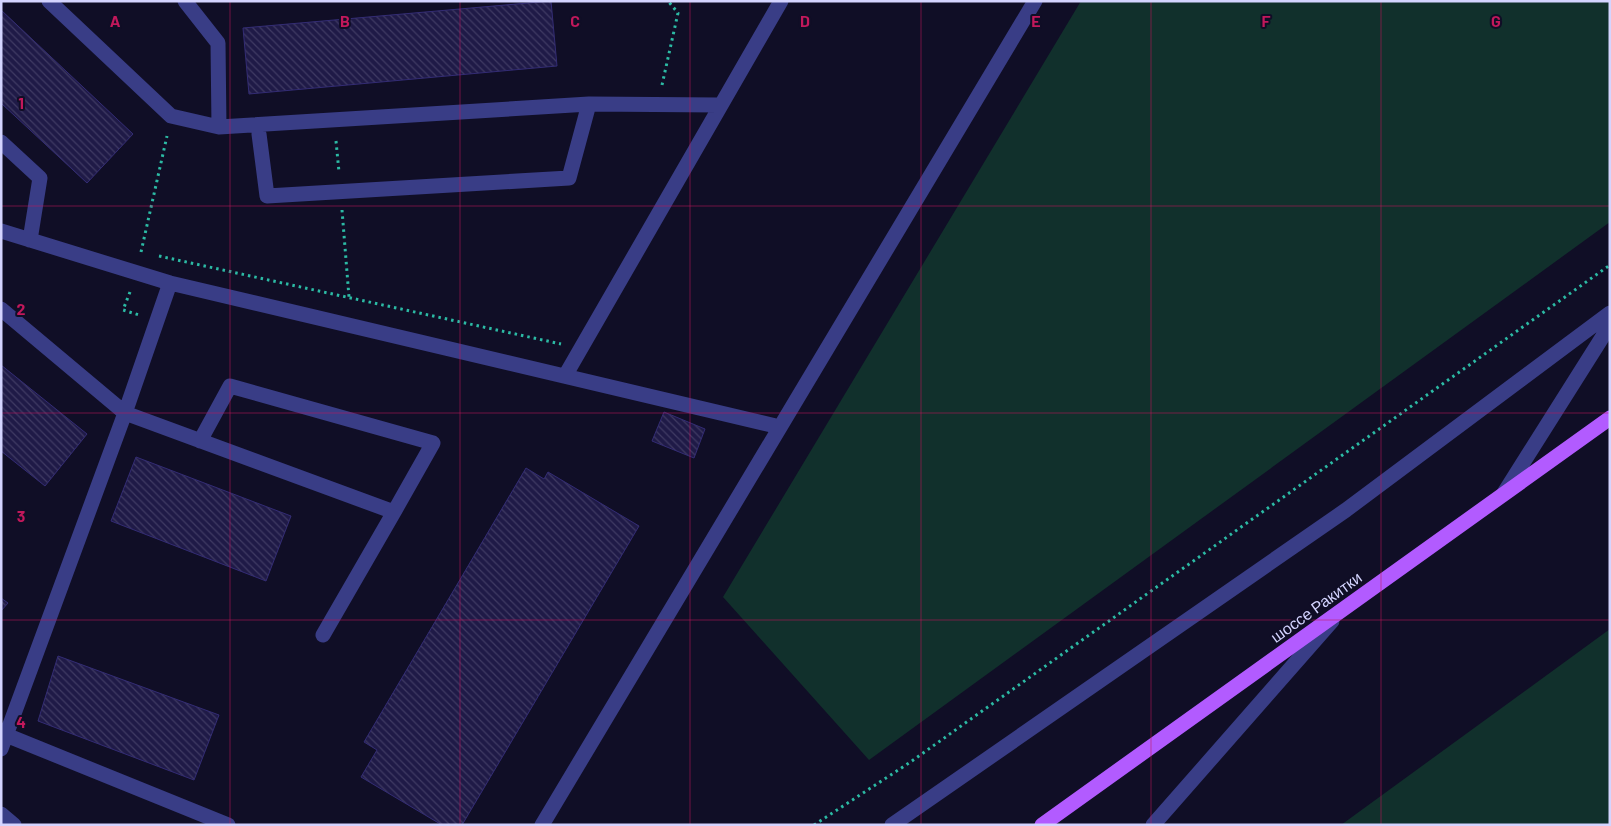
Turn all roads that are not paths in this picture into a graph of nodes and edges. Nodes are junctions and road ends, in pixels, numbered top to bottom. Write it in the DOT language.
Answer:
graph roads {
  1 [pos="48,1"];
  2 [pos="185,1"];
  3 [pos="781,1"];
  4 [pos="1035,1"];
  5 [pos="589,104"];
  6 [pos="719,105"];
  7 [pos="219,127"];
  8 [pos="259,134"];
  9 [pos="1,142"];
  10 [pos="1,231"];
  11 [pos="30,240"];
  12 [pos="170,284"];
  13 [pos="1,309"];
  14 [pos="1610,313"];
  15 [pos="1610,325"];
  16 [pos="565,376"];
  17 [pos="125,413"];
  18 [pos="1610,418"];
  19 [pos="780,427"];
  20 [pos="200,441"];
  21 [pos="1504,494"];
  22 [pos="394,512"];
  23 [pos="1341,611"];
  24 [pos="323,635"];
  25 [pos="3,738"];
  26 [pos="1,814"];
  27 [pos="14,825"];
  28 [pos="228,825"];
  29 [pos="542,825"];
  30 [pos="892,825"];
  31 [pos="1042,825"];
  32 [pos="1153,825"];
  1 -- 7 [label="street"];
  2 -- 7 [label="street"];
  3 -- 6 [label="street"];
  4 -- 19 [label="street"];
  5 -- 6 [label="street"];
  5 -- 7 [label="street"];
  5 -- 8 [label="street"];
  6 -- 16 [label="street"];
  9 -- 11 [label="street"];
  10 -- 11 [label="street"];
  11 -- 12 [label="street"];
  12 -- 16 [label="street"];
  12 -- 17 [label="street"];
  13 -- 17 [label="street"];
  14 -- 30 [label="street"];
  15 -- 21 [label="street"];
  16 -- 19 [label="street"];
  17 -- 20 [label="street"];
  17 -- 25 [label="street"];
  18 -- 21 [label="main road, шоссе Ракитки"];
  19 -- 29 [label="street"];
  20 -- 22 [label="street"];
  20 -- 22 [label="street"];
  21 -- 23 [label="main road, шоссе Ракитки"];
  22 -- 24 [label="street"];
  23 -- 31 [label="main road, шоссе Ракитки"];
  23 -- 32 [label="street"];
  25 -- 28 [label="street"];
  26 -- 27 [label="street"];
}
